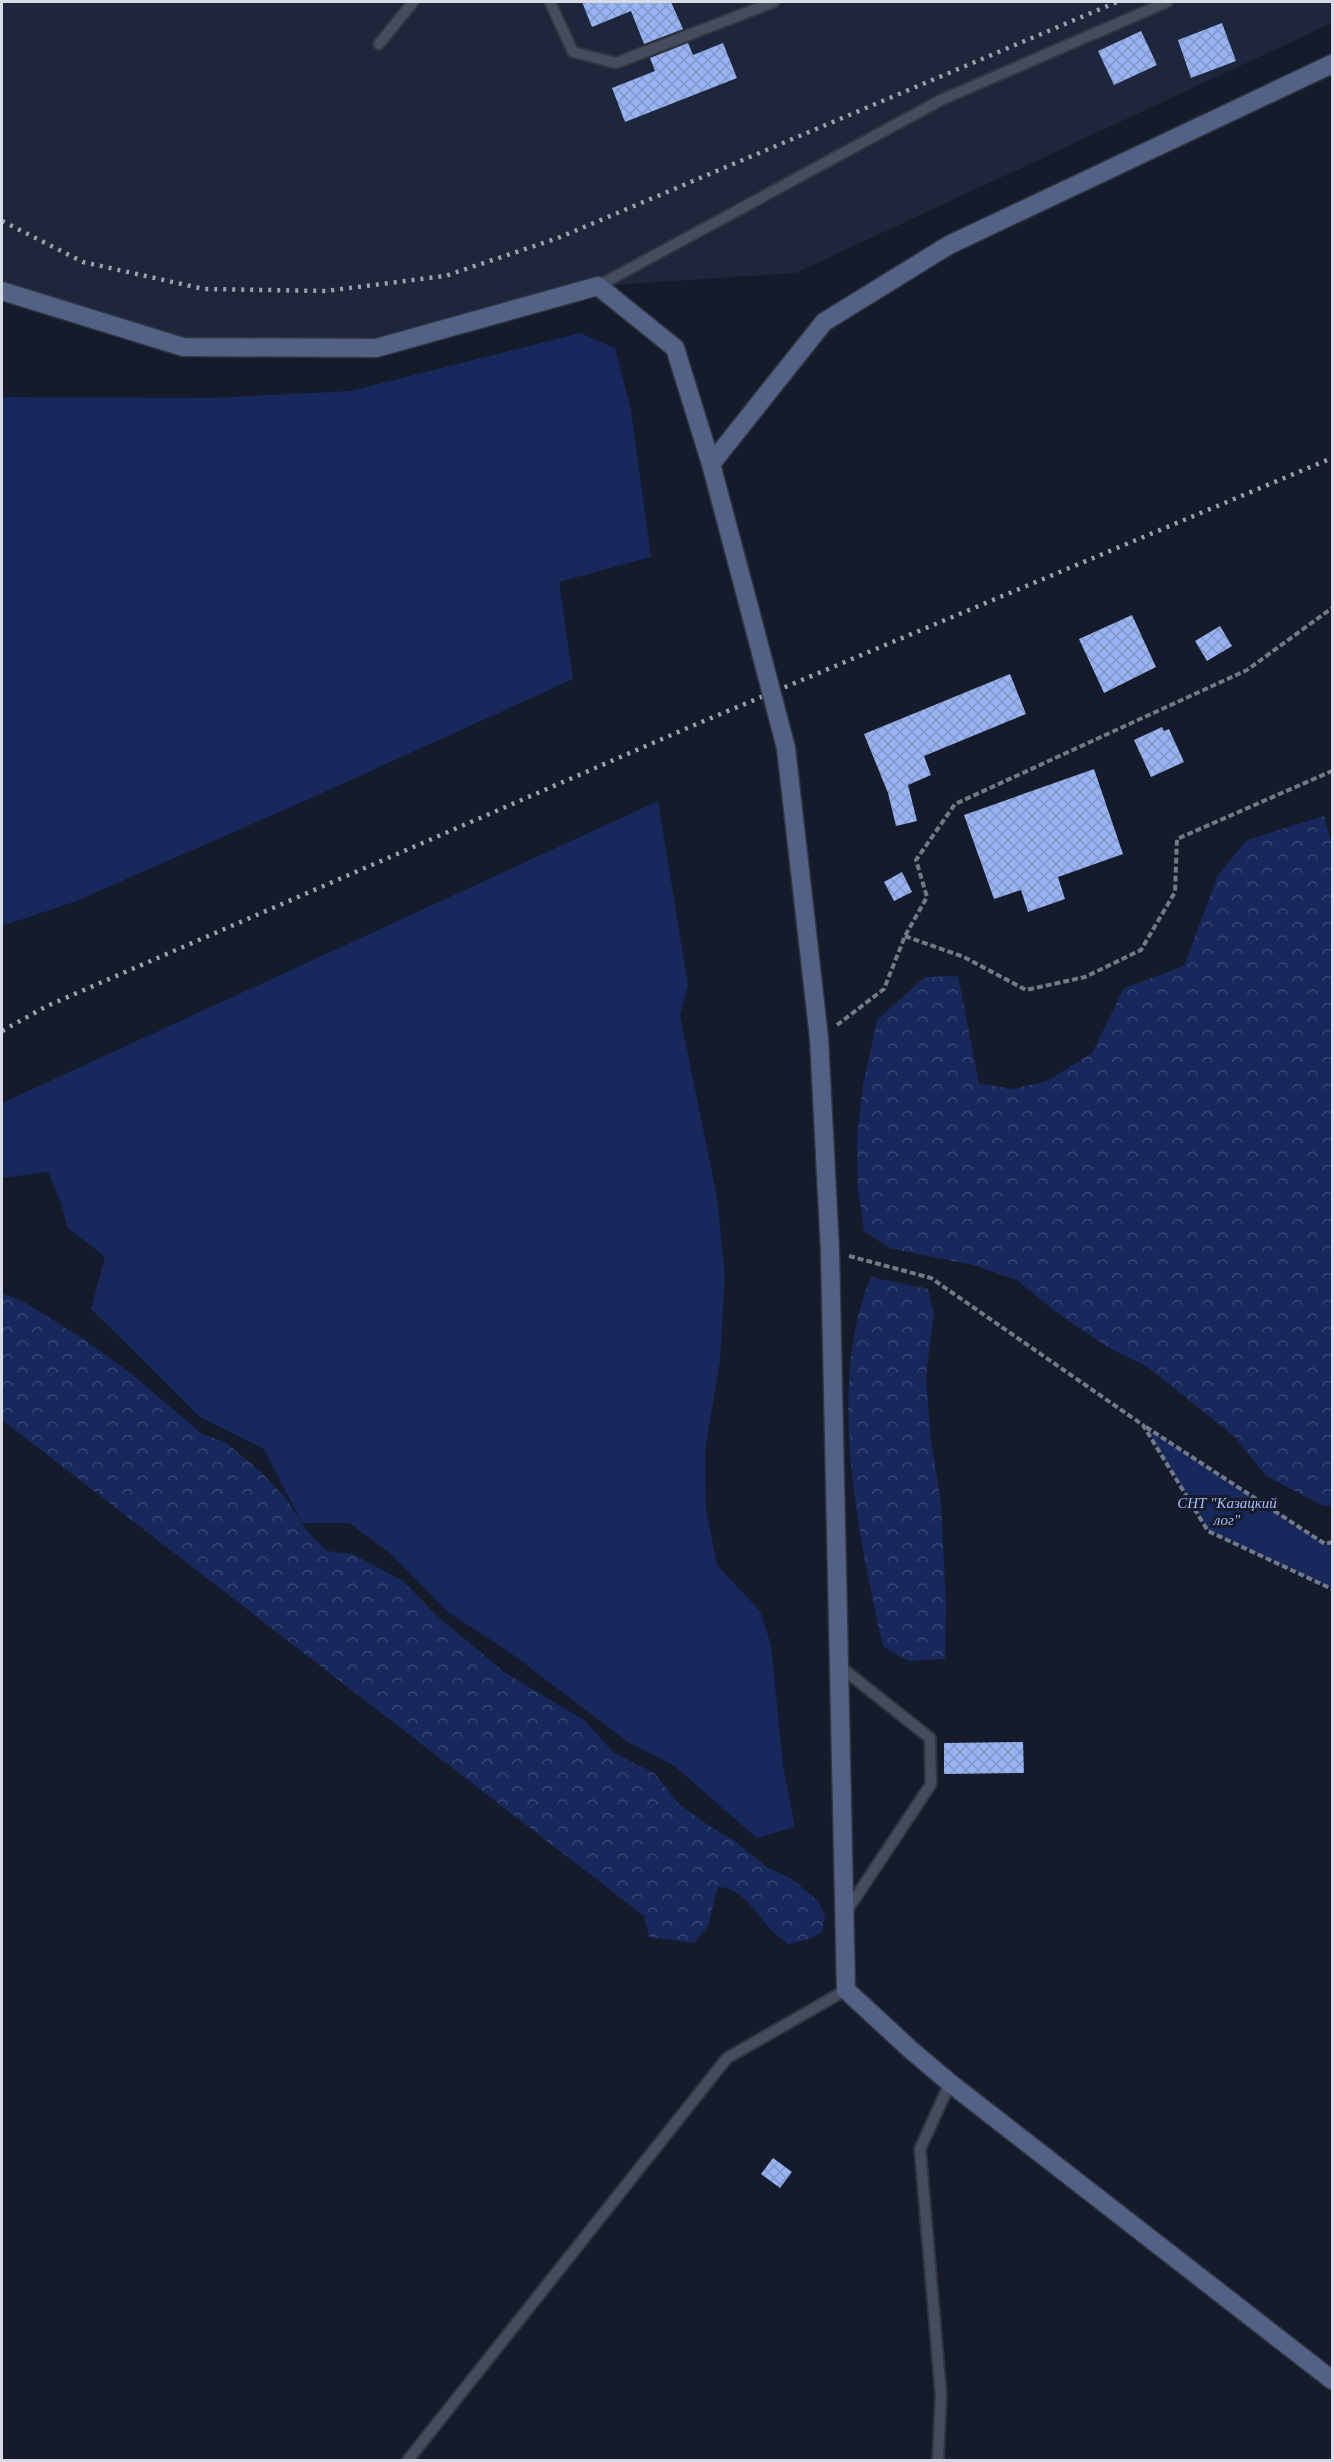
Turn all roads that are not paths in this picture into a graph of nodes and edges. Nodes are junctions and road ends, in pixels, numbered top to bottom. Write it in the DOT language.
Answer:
graph roads {
  1 [pos="413,2"];
  2 [pos="550,2"];
  3 [pos="774,2"];
  4 [pos="1167,2"];
  5 [pos="379,44"];
  6 [pos="1332,64"];
  7 [pos="598,286"];
  8 [pos="2,291"];
  9 [pos="711,464"];
  10 [pos="838,1665"];
  11 [pos="844,1915"];
  12 [pos="846,1990"];
  13 [pos="950,2083"];
  14 [pos="1332,2380"];
  15 [pos="408,2460"];
  16 [pos="938,2460"];
  1 -- 5 [label="lane"];
  2 -- 3 [label="lane"];
  4 -- 7 [label="lane"];
  6 -- 9 [label="street"];
  7 -- 8 [label="street"];
  7 -- 9 [label="street"];
  9 -- 10 [label="street, bridge"];
  10 -- 11 [label="street"];
  10 -- 11 [label="lane"];
  11 -- 12 [label="street"];
  12 -- 13 [label="street"];
  12 -- 15 [label="lane"];
  13 -- 14 [label="street"];
  13 -- 16 [label="lane"];
}
